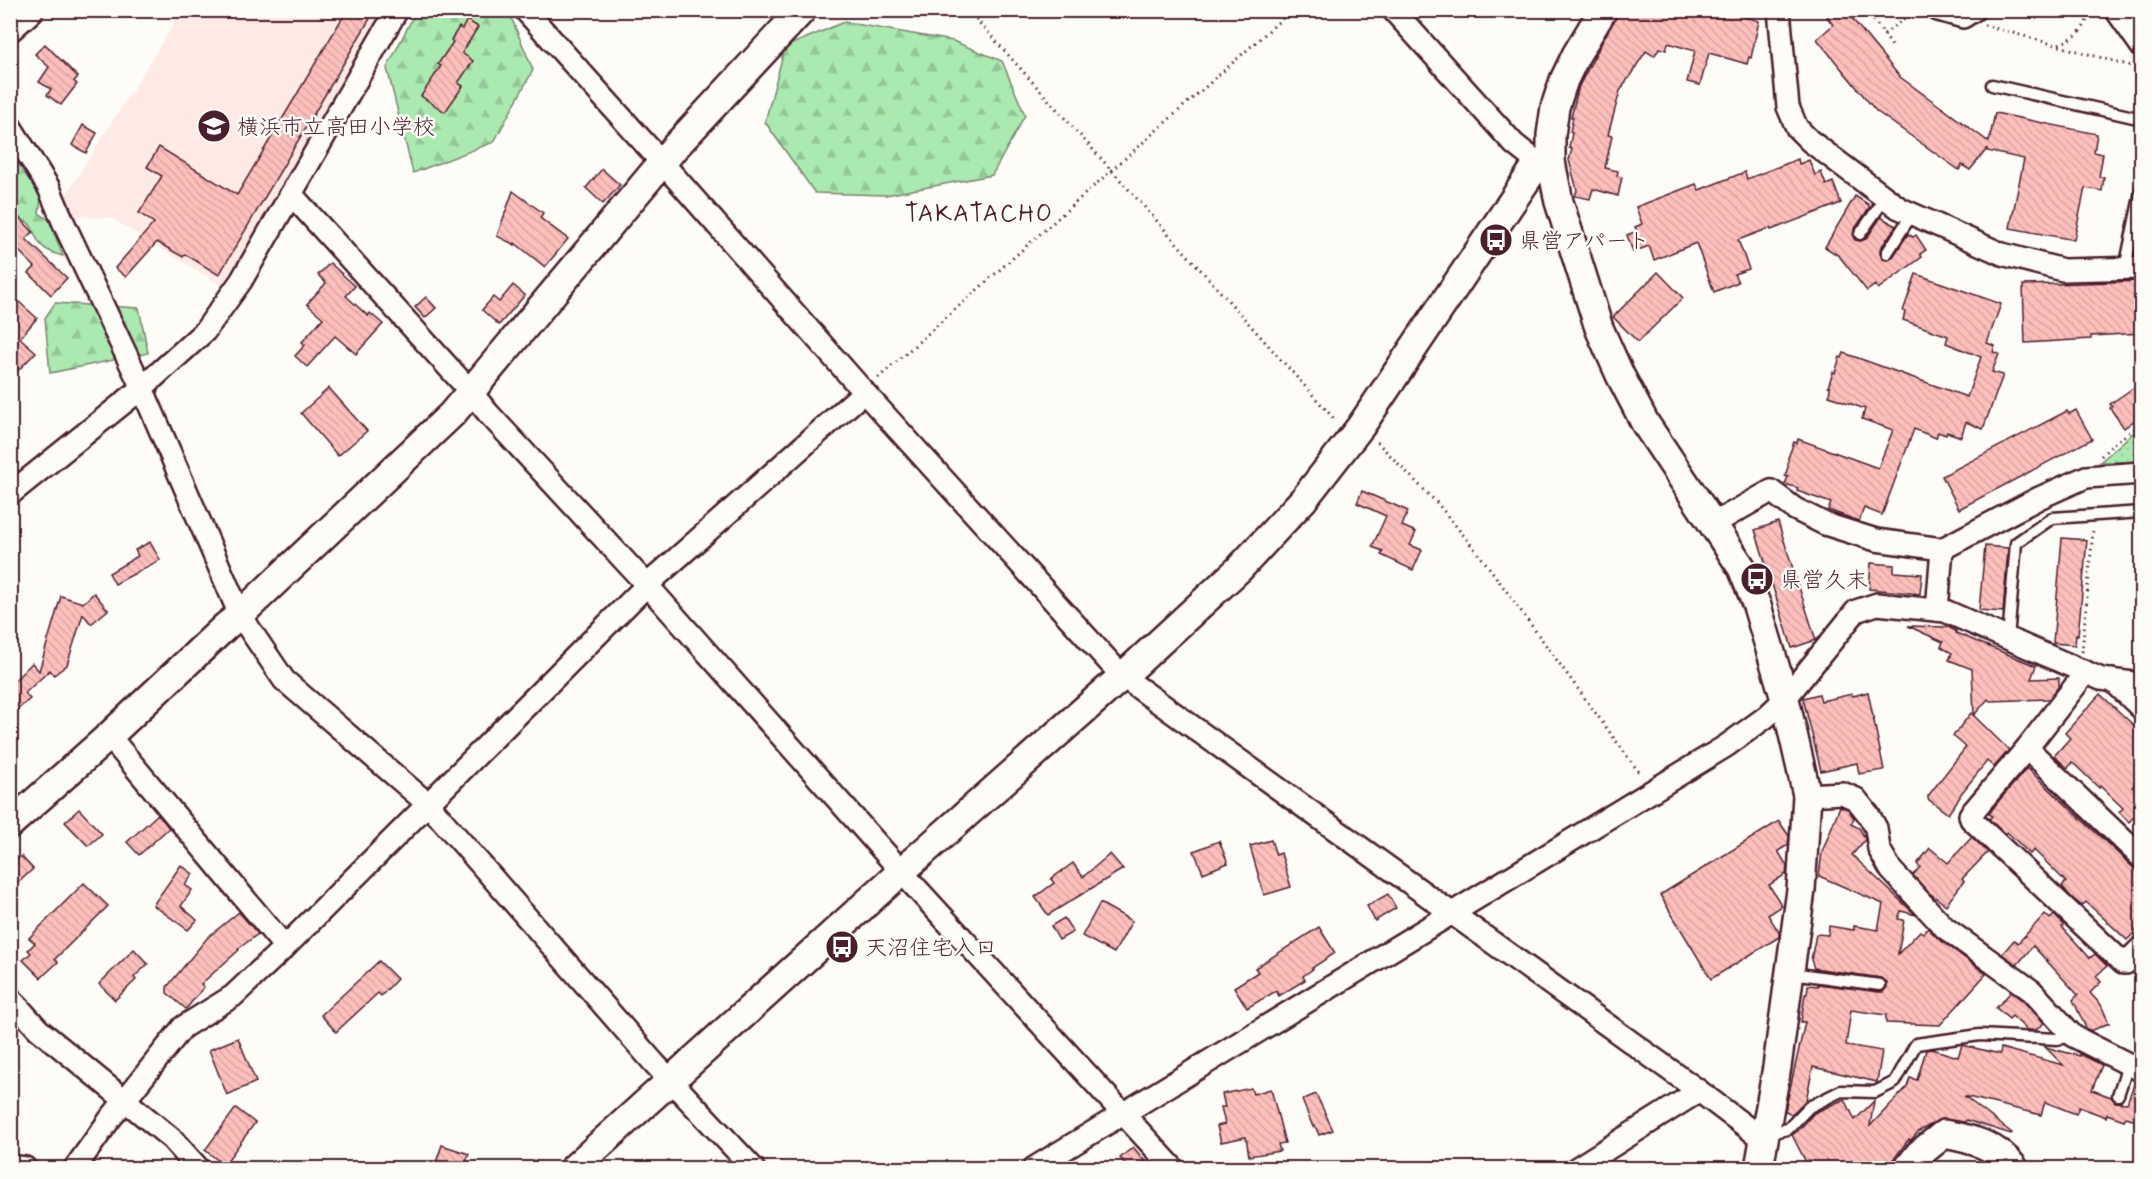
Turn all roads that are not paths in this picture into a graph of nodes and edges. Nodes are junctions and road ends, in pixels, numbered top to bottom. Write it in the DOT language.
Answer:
graph roads {
  1 [pos="29,10"];
  2 [pos="397,10"];
  3 [pos="525,10"];
  4 [pos="802,10"];
  5 [pos="1393,10"];
  6 [pos="1603,10"];
  7 [pos="1779,10"];
  8 [pos="1938,10"];
  9 [pos="2116,10"];
  10 [pos="1975,17"];
  11 [pos="10,27"];
  12 [pos="2142,47"];
  13 [pos="1992,86"];
  14 [pos="2142,119"];
  15 [pos="10,126"];
  16 [pos="662,162"];
  17 [pos="1544,163"];
  18 [pos="2142,187"];
  19 [pos="291,194"];
  20 [pos="1886,197"];
  21 [pos="1912,214"];
  22 [pos="1860,234"];
  23 [pos="1887,253"];
  24 [pos="2133,268"];
  25 [pos="141,388"];
  26 [pos="864,392"];
  27 [pos="471,393"];
  28 [pos="2142,473"];
  29 [pos="10,494"];
  30 [pos="2142,512"];
  31 [pos="1713,524"];
  32 [pos="1942,549"];
  33 [pos="647,585"];
  34 [pos="1937,610"];
  35 [pos="240,615"];
  36 [pos="2008,639"];
  37 [pos="2083,671"];
  38 [pos="1122,676"];
  39 [pos="2112,680"];
  40 [pos="2142,684"];
  41 [pos="1785,699"];
  42 [pos="2142,709"];
  43 [pos="109,736"];
  44 [pos="2027,748"];
  45 [pos="1807,795"];
  46 [pos="428,804"];
  47 [pos="10,824"];
  48 [pos="2142,858"];
  49 [pos="902,871"];
  50 [pos="1452,914"];
  51 [pos="285,947"];
  52 [pos="2142,947"];
  53 [pos="1790,973"];
  54 [pos="1880,985"];
  55 [pos="10,998"];
  56 [pos="2073,1036"];
  57 [pos="2135,1068"];
  58 [pos="671,1081"];
  59 [pos="1700,1091"];
  60 [pos="2118,1095"];
  61 [pos="125,1101"];
  62 [pos="1124,1113"];
  63 [pos="1765,1137"];
  64 [pos="10,1166"];
  65 [pos="26,1168"];
  66 [pos="75,1168"];
  67 [pos="198,1168"];
  68 [pos="574,1168"];
  69 [pos="753,1168"];
  70 [pos="1034,1168"];
  71 [pos="1173,1168"];
  72 [pos="1577,1168"];
  73 [pos="1759,1168"];
  74 [pos="1783,1168"];
  75 [pos="1908,1168"];
  76 [pos="2014,1168"];
  1 -- 11 [label="street"];
  2 -- 19 [label="street"];
  3 -- 16 [label="street"];
  4 -- 16 [label="street"];
  5 -- 17 [label="street"];
  6 -- 17 [label="street"];
  7 -- 20 [label="street"];
  8 -- 10 [label="street"];
  9 -- 12 [label="street"];
  13 -- 14 [label="lane"];
  15 -- 25 [label="street"];
  16 -- 26 [label="street"];
  16 -- 27 [label="street"];
  17 -- 31 [label="street"];
  17 -- 38 [label="street"];
  18 -- 24 [label="lane"];
  19 -- 25 [label="street"];
  19 -- 27 [label="street"];
  20 -- 21 [label="street"];
  20 -- 22 [label="lane"];
  21 -- 23 [label="lane"];
  21 -- 24 [label="street"];
  25 -- 29 [label="street"];
  25 -- 35 [label="street"];
  26 -- 33 [label="street"];
  26 -- 38 [label="street"];
  27 -- 33 [label="street"];
  27 -- 35 [label="street"];
  28 -- 32 [label="street"];
  30 -- 36 [label="lane"];
  31 -- 32 [label="street"];
  31 -- 41 [label="street"];
  32 -- 34 [label="street"];
  33 -- 46 [label="street"];
  33 -- 49 [label="street"];
  34 -- 36 [label="street"];
  34 -- 41 [label="street"];
  35 -- 43 [label="street"];
  35 -- 46 [label="street"];
  36 -- 37 [label="street"];
  37 -- 39 [label="street"];
  37 -- 44 [label="street"];
  38 -- 49 [label="street"];
  38 -- 50 [label="street"];
  39 -- 40 [label="street"];
  39 -- 42 [label="street"];
  41 -- 45 [label="street"];
  41 -- 50 [label="street"];
  43 -- 47 [label="street"];
  43 -- 51 [label="street"];
  44 -- 48 [label="street"];
  44 -- 52 [label="street"];
  45 -- 53 [label="street"];
  45 -- 56 [label="street"];
  46 -- 51 [label="street"];
  46 -- 58 [label="street"];
  49 -- 58 [label="street"];
  49 -- 62 [label="street"];
  50 -- 59 [label="street"];
  50 -- 62 [label="street"];
  51 -- 61 [label="street"];
  53 -- 54 [label="lane"];
  53 -- 63 [label="street"];
  55 -- 61 [label="street"];
  56 -- 57 [label="street"];
  56 -- 63 [label="lane"];
  57 -- 60 [label="lane"];
  58 -- 68 [label="street"];
  58 -- 69 [label="street"];
  59 -- 63 [label="street"];
  59 -- 72 [label="street"];
  61 -- 66 [label="street"];
  61 -- 67 [label="street"];
  62 -- 70 [label="street"];
  62 -- 71 [label="street"];
  63 -- 73 [label="street"];
  63 -- 74 [label="street"];
  64 -- 65 [label="street"];
  75 -- 76 [label="street"];
}
